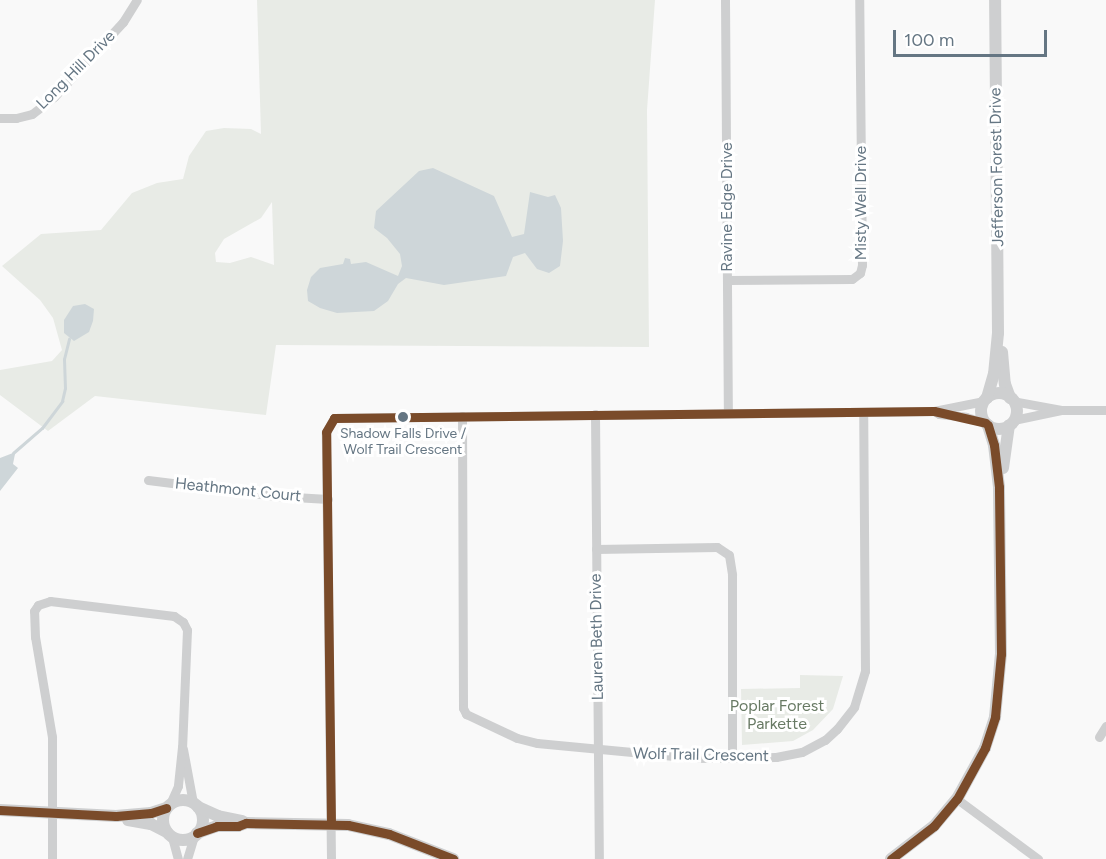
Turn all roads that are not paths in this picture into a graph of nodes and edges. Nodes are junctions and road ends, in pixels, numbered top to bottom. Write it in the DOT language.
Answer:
graph roads {
  1 [pos="137,0"];
  2 [pos="725,0"];
  3 [pos="859,0"];
  4 [pos="995,0"];
  5 [pos="0,118"];
  6 [pos="728,280"];
  7 [pos="998,333"];
  8 [pos="1012,399"];
  9 [pos="985,400"];
  10 [pos="1061,410"];
  11 [pos="1106,410"];
  12 [pos="934,411"];
  13 [pos="863,412"];
  14 [pos="728,413"];
  15 [pos="595,414"];
  16 [pos="462,416"];
  17 [pos="1011,423"];
  18 [pos="987,424"];
  19 [pos="148,480"];
  20 [pos="999,486"];
  21 [pos="328,499"];
  22 [pos="596,549"];
  23 [pos="1106,726"];
  24 [pos="1099,738"];
  25 [pos="182,747"];
  26 [pos="598,750"];
  27 [pos="732,757"];
  28 [pos="957,799"];
  29 [pos="196,805"];
  30 [pos="168,806"];
  31 [pos="0,810"];
  32 [pos="52,813"];
  33 [pos="116,816"];
  34 [pos="246,823"];
  35 [pos="332,824"];
  36 [pos="170,834"];
  37 [pos="195,835"];
  38 [pos="52,859"];
  39 [pos="178,859"];
  40 [pos="187,859"];
  41 [pos="332,859"];
  42 [pos="453,859"];
  43 [pos="599,859"];
  44 [pos="891,859"];
  45 [pos="1038,859"];
  1 -- 5 [label="street, Long Hill Drive"];
  2 -- 6 [label="street, Ravine Edge Drive"];
  3 -- 6 [label="street, Misty Well Drive"];
  4 -- 7 [label="street, Jefferson Forest Drive"];
  6 -- 14 [label="street, Ravine Edge Drive"];
  7 -- 8 [label="street, Jefferson Forest Drive"];
  7 -- 9 [label="street, Jefferson Forest Drive"];
  8 -- 9 [label="street"];
  8 -- 10 [label="street"];
  8 -- 17 [label="street"];
  9 -- 12 [label="street"];
  9 -- 18 [label="street"];
  10 -- 11 [label="street"];
  10 -- 17 [label="street"];
  12 -- 13 [label="street"];
  12 -- 18 [label="street"];
  13 -- 14 [label="street"];
  13 -- 27 [label="street, Wolf Trail Crescent"];
  14 -- 15 [label="street"];
  15 -- 16 [label="street"];
  15 -- 22 [label="street, Lauren Beth Drive"];
  16 -- 21 [label="street"];
  16 -- 26 [label="street, Wolf Trail Crescent"];
  17 -- 18 [label="street"];
  17 -- 20 [label="street"];
  18 -- 20 [label="street"];
  19 -- 21 [label="street, Heathmont Court"];
  20 -- 28 [label="street"];
  21 -- 35 [label="street"];
  22 -- 26 [label="street, Lauren Beth Drive"];
  22 -- 27 [label="street"];
  23 -- 24 [label="street"];
  25 -- 29 [label="street"];
  25 -- 30 [label="street"];
  25 -- 32 [label="street"];
  26 -- 27 [label="street, Wolf Trail Crescent"];
  26 -- 43 [label="street, Lauren Beth Drive"];
  28 -- 44 [label="street"];
  28 -- 45 [label="street"];
  29 -- 30 [label="street"];
  29 -- 34 [label="street"];
  29 -- 37 [label="street"];
  30 -- 33 [label="street"];
  30 -- 36 [label="street"];
  31 -- 32 [label="street"];
  32 -- 33 [label="street"];
  32 -- 38 [label="street"];
  33 -- 36 [label="street"];
  34 -- 35 [label="street"];
  34 -- 37 [label="street"];
  35 -- 41 [label="street"];
  35 -- 42 [label="street"];
  36 -- 37 [label="street"];
  36 -- 39 [label="street"];
  37 -- 40 [label="street"];
}
